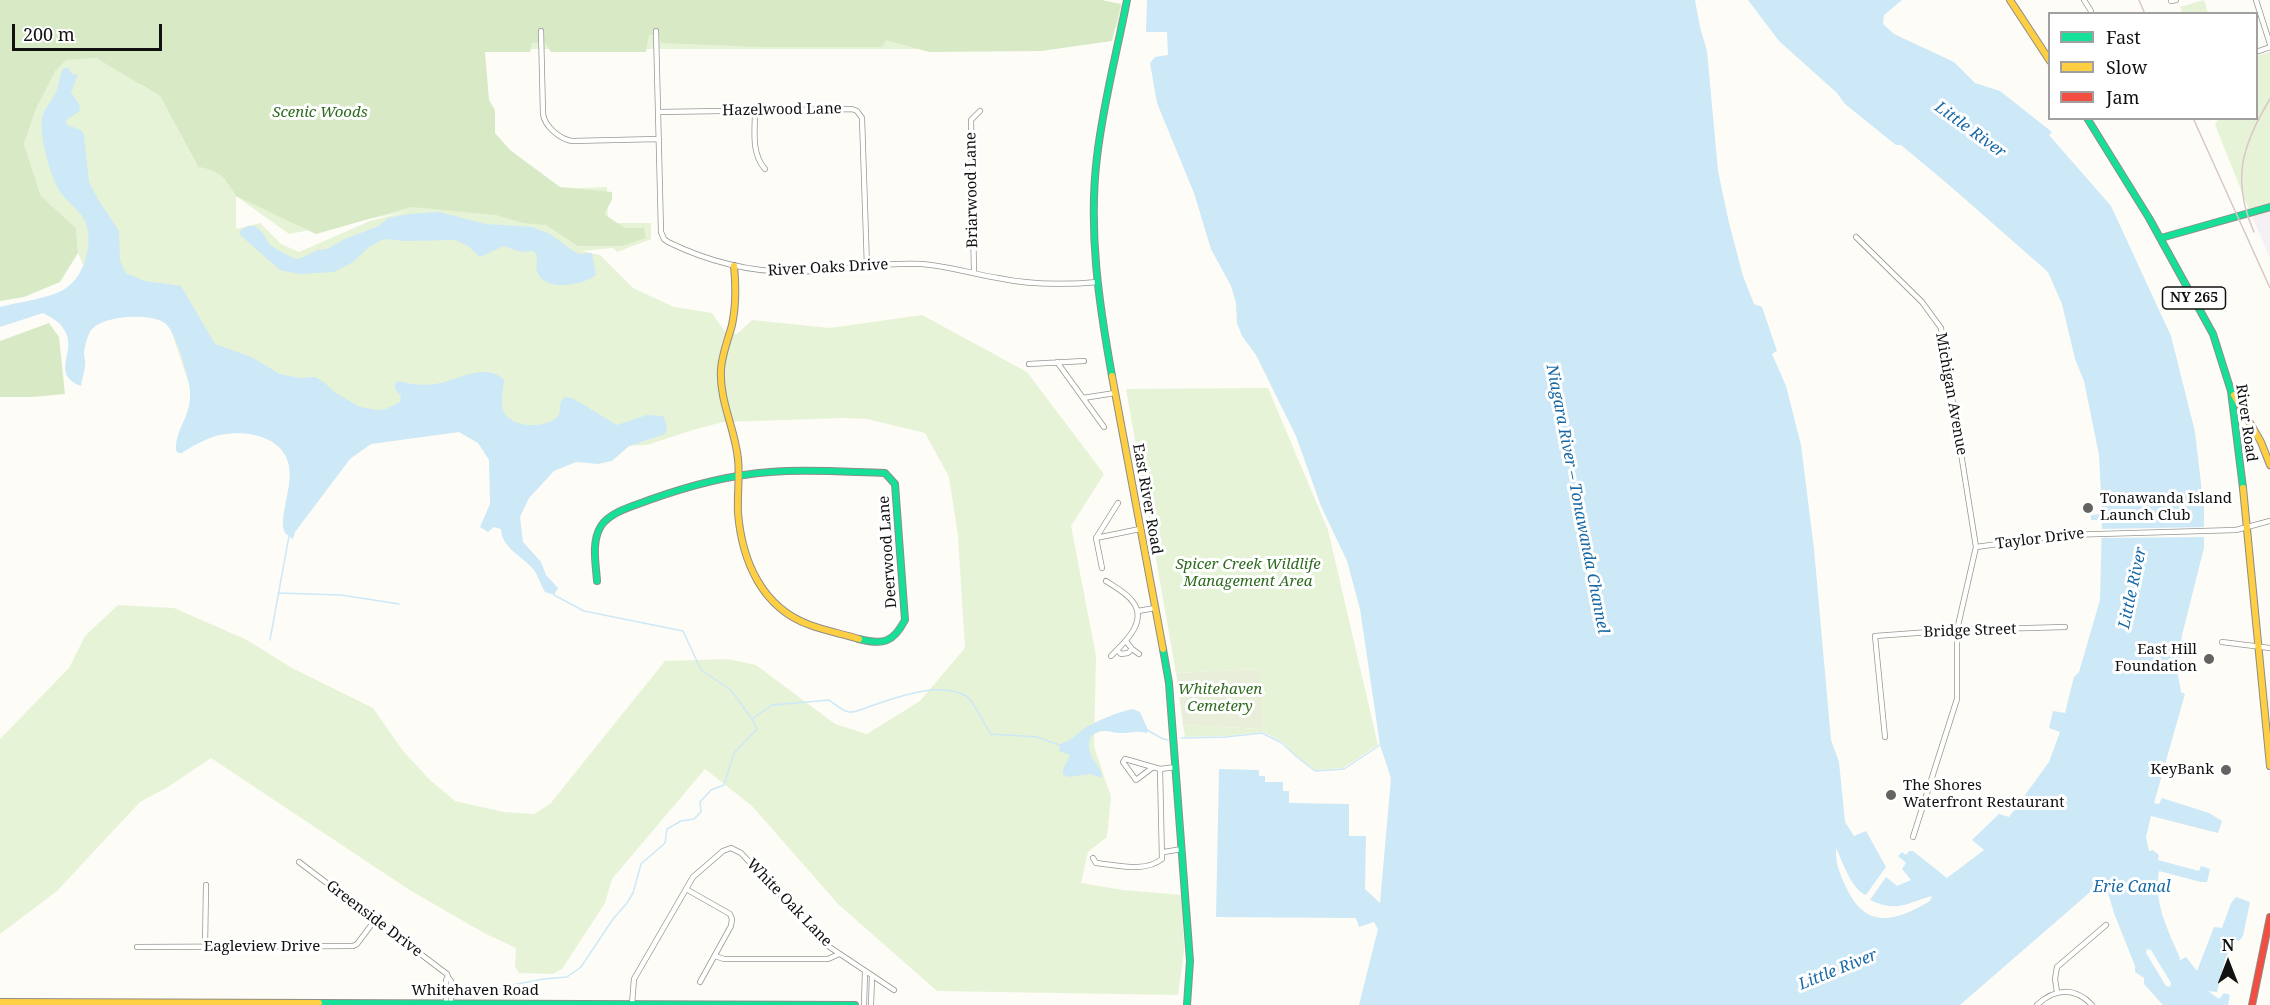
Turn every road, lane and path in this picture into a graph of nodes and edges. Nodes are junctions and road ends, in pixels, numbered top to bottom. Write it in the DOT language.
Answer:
graph roads {
  1 [pos="1127,0"];
  2 [pos="2010,0"];
  3 [pos="2084,0"];
  4 [pos="2256,0"];
  5 [pos="2091,11"];
  6 [pos="541,31"];
  7 [pos="656,31"];
  8 [pos="2270,45"];
  9 [pos="2048,60"];
  10 [pos="755,111"];
  11 [pos="980,111"];
  12 [pos="658,112"];
  13 [pos="2088,120"];
  14 [pos="658,139"];
  15 [pos="765,169"];
  16 [pos="2270,207"];
  17 [pos="1856,237"];
  18 [pos="2161,238"];
  19 [pos="734,266"];
  20 [pos="867,267"];
  21 [pos="974,273"];
  22 [pos="1098,282"];
  23 [pos="1084,361"];
  24 [pos="1057,362"];
  25 [pos="1029,363"];
  26 [pos="2231,391"];
  27 [pos="1115,393"];
  28 [pos="1083,398"];
  29 [pos="1104,427"];
  30 [pos="2270,465"];
  31 [pos="738,476"];
  32 [pos="1118,503"];
  33 [pos="2270,521"];
  34 [pos="2247,528"];
  35 [pos="1140,529"];
  36 [pos="1096,538"];
  37 [pos="1976,547"];
  38 [pos="1102,568"];
  39 [pos="597,581"];
  40 [pos="1106,581"];
  41 [pos="1155,608"];
  42 [pos="1138,611"];
  43 [pos="2065,627"];
  44 [pos="1957,630"];
  45 [pos="1126,640"];
  46 [pos="2222,642"];
  47 [pos="2258,647"];
  48 [pos="2270,648"];
  49 [pos="1132,649"];
  50 [pos="1117,650"];
  51 [pos="1138,654"];
  52 [pos="1111,656"];
  53 [pos="1885,738"];
  54 [pos="2270,766"];
  55 [pos="1176,767"];
  56 [pos="1152,768"];
  57 [pos="1160,769"];
  58 [pos="1913,837"];
  59 [pos="1182,849"];
  60 [pos="1164,852"];
  61 [pos="1094,858"];
  62 [pos="299,862"];
  63 [pos="206,885"];
  64 [pos="686,889"];
  65 [pos="2270,917"];
  66 [pos="375,920"];
  67 [pos="2106,924"];
  68 [pos="137,947"];
  69 [pos="206,947"];
  70 [pos="839,954"];
  71 [pos="715,956"];
  72 [pos="865,971"];
  73 [pos="872,975"];
  74 [pos="700,982"];
  75 [pos="894,990"];
  76 [pos="2057,992"];
  77 [pos="0,1002"];
  78 [pos="109,1003"];
  79 [pos="19,1004"];
  80 [pos="311,1004"];
  81 [pos="449,1004"];
  82 [pos="533,1004"];
  83 [pos="632,1004"];
  84 [pos="855,1005"];
  85 [pos="864,1005"];
  86 [pos="872,1005"];
  87 [pos="1187,1005"];
  88 [pos="2037,1005"];
  89 [pos="2092,1005"];
  90 [pos="2252,1005"];
  1 -- 22 [label="street, East River Road"];
  2 -- 9 [label="street"];
  3 -- 5 [label="street"];
  4 -- 8 [label="street"];
  6 -- 14 [label="street"];
  7 -- 12 [label="street, River Oaks Drive"];
  10 -- 12 [label="street, Hazelwood Lane"];
  10 -- 15 [label="street"];
  10 -- 20 [label="street, Hazelwood Lane"];
  11 -- 21 [label="street, Briarwood Lane"];
  12 -- 14 [label="street, River Oaks Drive"];
  13 -- 18 [label="street, River Road / NY 265"];
  14 -- 19 [label="street, River Oaks Drive"];
  16 -- 18 [label="street"];
  17 -- 37 [label="street, Michigan Avenue"];
  18 -- 26 [label="street, River Road / NY 265"];
  19 -- 20 [label="street, River Oaks Drive"];
  19 -- 31 [label="street"];
  20 -- 21 [label="street, River Oaks Drive"];
  21 -- 22 [label="street, River Oaks Drive"];
  22 -- 27 [label="street, East River Road"];
  23 -- 24 [label="street"];
  24 -- 25 [label="street"];
  24 -- 28 [label="street"];
  26 -- 30 [label="street"];
  26 -- 34 [label="street, River Road / NY 265"];
  27 -- 28 [label="street"];
  27 -- 35 [label="street, East River Road"];
  28 -- 29 [label="street"];
  31 -- 31 [label="street, Deerwood Lane"];
  31 -- 39 [label="street, Deerwood Lane"];
  32 -- 36 [label="street"];
  33 -- 34 [label="street, Taylor Drive"];
  34 -- 37 [label="street, Taylor Drive"];
  34 -- 47 [label="street, River Road / NY 265"];
  35 -- 36 [label="street"];
  35 -- 41 [label="street, East River Road"];
  36 -- 38 [label="street"];
  37 -- 44 [label="street"];
  40 -- 42 [label="street"];
  41 -- 42 [label="street"];
  41 -- 55 [label="street, East River Road"];
  42 -- 45 [label="street"];
  43 -- 44 [label="street, Bridge Street"];
  44 -- 53 [label="street, Bridge Street"];
  44 -- 58 [label="street"];
  45 -- 49 [label="street"];
  45 -- 50 [label="street"];
  46 -- 47 [label="street"];
  47 -- 48 [label="street"];
  47 -- 54 [label="street, River Road / NY 265"];
  49 -- 50 [label="street"];
  49 -- 51 [label="street"];
  50 -- 52 [label="street"];
  55 -- 57 [label="street"];
  55 -- 59 [label="street, East River Road"];
  56 -- 56 [label="street"];
  56 -- 57 [label="street"];
  57 -- 60 [label="street"];
  59 -- 60 [label="street"];
  59 -- 87 [label="street, East River Road"];
  60 -- 61 [label="street"];
  62 -- 66 [label="street, Greenside Drive"];
  63 -- 69 [label="street"];
  64 -- 70 [label="street, White Oak Lane"];
  64 -- 71 [label="street"];
  64 -- 83 [label="street, White Oak Lane"];
  65 -- 90 [label="street"];
  66 -- 69 [label="street, Eagleview Drive"];
  66 -- 81 [label="street, Greenside Drive"];
  67 -- 76 [label="street"];
  68 -- 69 [label="street, Eagleview Drive"];
  70 -- 71 [label="street, White Oak Lane"];
  70 -- 72 [label="street, White Oak Lane"];
  71 -- 74 [label="street"];
  72 -- 73 [label="street, White Oak Lane"];
  72 -- 85 [label="street"];
  73 -- 75 [label="street, White Oak Lane"];
  73 -- 86 [label="street"];
  76 -- 88 [label="street"];
  76 -- 89 [label="street"];
  77 -- 79 [label="street, Whitehaven Road"];
  78 -- 79 [label="street, Whitehaven Road"];
  78 -- 80 [label="street, Whitehaven Road"];
  80 -- 81 [label="street, Whitehaven Road"];
  81 -- 82 [label="street, Whitehaven Road"];
  82 -- 83 [label="street, Whitehaven Road"];
  83 -- 84 [label="street, Whitehaven Road"];
}
